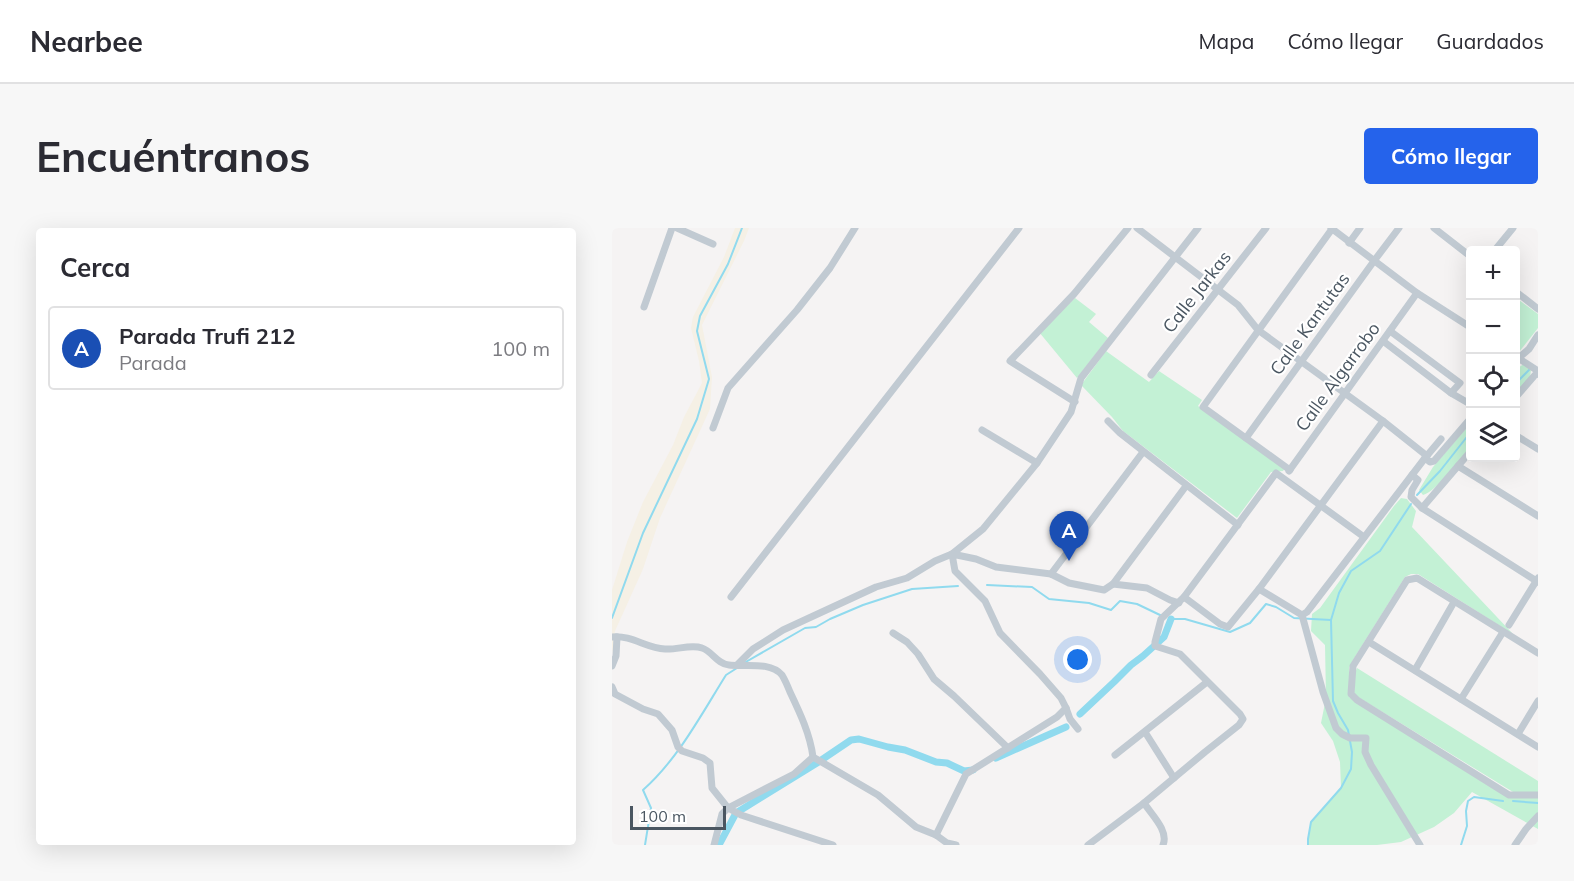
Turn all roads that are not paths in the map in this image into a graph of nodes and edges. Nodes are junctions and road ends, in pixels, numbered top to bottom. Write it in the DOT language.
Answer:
graph roads {
  1 [pos="675,228"];
  2 [pos="855,228"];
  3 [pos="1019,228"];
  4 [pos="1128,228"];
  5 [pos="1137,228"];
  6 [pos="1198,228"];
  7 [pos="1266,228"];
  8 [pos="1331,228"];
  9 [pos="1360,228"];
  10 [pos="1399,228"];
  11 [pos="1434,228"];
  12 [pos="1513,228"];
  13 [pos="1349,243"];
  14 [pos="713,244"];
  15 [pos="1498,246"];
  16 [pos="1466,253"];
  17 [pos="1176,257"];
  18 [pos="1374,261"];
  19 [pos="1219,290"];
  20 [pos="1417,293"];
  21 [pos="1520,295"];
  22 [pos="644,307"];
  23 [pos="1538,309"];
  24 [pos="1466,324"];
  25 [pos="1258,330"];
  26 [pos="1390,331"];
  27 [pos="1538,335"];
  28 [pos="1383,341"];
  29 [pos="1520,355"];
  30 [pos="1301,361"];
  31 [pos="1520,361"];
  32 [pos="1538,372"];
  33 [pos="1150,375"];
  34 [pos="1520,392"];
  35 [pos="1345,393"];
  36 [pos="1451,393"];
  37 [pos="1075,402"];
  38 [pos="1466,402"];
  39 [pos="1108,421"];
  40 [pos="1383,421"];
  41 [pos="1466,424"];
  42 [pos="713,428"];
  43 [pos="982,429"];
  44 [pos="1246,438"];
  45 [pos="1520,438"];
  46 [pos="1441,439"];
  47 [pos="1538,449"];
  48 [pos="1143,452"];
  49 [pos="1426,457"];
  50 [pos="1466,457"];
  51 [pos="1037,463"];
  52 [pos="1458,466"];
  53 [pos="1290,470"];
  54 [pos="1412,475"];
  55 [pos="1284,479"];
  56 [pos="1186,486"];
  57 [pos="1321,506"];
  58 [pos="1422,508"];
  59 [pos="1538,516"];
  60 [pos="1238,525"];
  61 [pos="1364,537"];
  62 [pos="952,554"];
  63 [pos="1051,574"];
  64 [pos="1537,580"];
  65 [pos="1113,584"];
  66 [pos="1259,590"];
  67 [pos="731,597"];
  68 [pos="1182,600"];
  69 [pos="1454,602"];
  70 [pos="1302,615"];
  71 [pos="1509,625"];
  72 [pos="1503,632"];
  73 [pos="893,633"];
  74 [pos="614,637"];
  75 [pos="1369,642"];
  76 [pos="1538,653"];
  77 [pos="737,665"];
  78 [pos="612,666"];
  79 [pos="1415,670"];
  80 [pos="1207,682"];
  81 [pos="612,687"];
  82 [pos="1461,699"];
  83 [pos="1538,700"];
  84 [pos="1066,708"];
  85 [pos="1078,729"];
  86 [pos="1145,732"];
  87 [pos="1518,734"];
  88 [pos="1538,747"];
  89 [pos="1008,748"];
  90 [pos="1115,755"];
  91 [pos="813,757"];
  92 [pos="1174,778"];
  93 [pos="1538,795"];
  94 [pos="1144,803"];
  95 [pos="728,808"];
  96 [pos="1538,816"];
  97 [pos="936,835"];
  98 [pos="714,845"];
  99 [pos="833,845"];
  100 [pos="956,845"];
  101 [pos="1088,845"];
  102 [pos="1162,845"];
  103 [pos="1420,845"];
  104 [pos="1515,845"];
  1 -- 14 [label="street"];
  1 -- 22 [label="street"];
  2 -- 42 [label="street"];
  3 -- 67 [label="street"];
  4 -- 37 [label="street"];
  5 -- 17 [label="street"];
  6 -- 17 [label="street"];
  7 -- 19 [label="street, Calle Jarkas"];
  8 -- 13 [label="street"];
  8 -- 25 [label="street"];
  9 -- 13 [label="street"];
  10 -- 18 [label="street, Calle Kantutas"];
  11 -- 16 [label="street"];
  12 -- 15 [label="street"];
  13 -- 18 [label="street"];
  17 -- 19 [label="street"];
  17 -- 37 [label="street"];
  18 -- 20 [label="street"];
  18 -- 30 [label="street, Calle Kantutas"];
  19 -- 25 [label="street"];
  19 -- 33 [label="street, Calle Jarkas"];
  20 -- 24 [label="street"];
  20 -- 26 [label="street, Calle Algarrobo"];
  21 -- 23 [label="street"];
  25 -- 30 [label="street"];
  25 -- 44 [label="street"];
  26 -- 28 [label="street, Calle Algarrobo"];
  26 -- 36 [label="street"];
  27 -- 29 [label="street"];
  28 -- 35 [label="street, Calle Algarrobo"];
  28 -- 36 [label="street"];
  30 -- 35 [label="street"];
  30 -- 44 [label="street, Calle Kantutas"];
  31 -- 32 [label="street"];
  32 -- 34 [label="street"];
  35 -- 40 [label="street"];
  35 -- 53 [label="street, Calle Algarrobo"];
  36 -- 38 [label="street"];
  37 -- 51 [label="street"];
  39 -- 48 [label="street"];
  40 -- 49 [label="street"];
  40 -- 57 [label="street"];
  41 -- 49 [label="street"];
  43 -- 51 [label="street"];
  44 -- 53 [label="street"];
  45 -- 47 [label="street"];
  46 -- 49 [label="street"];
  48 -- 56 [label="street"];
  48 -- 63 [label="street"];
  49 -- 54 [label="street"];
  50 -- 52 [label="street"];
  51 -- 62 [label="street"];
  52 -- 58 [label="street"];
  52 -- 59 [label="street"];
  53 -- 55 [label="street, Calle Algarrobo"];
  54 -- 58 [label="street"];
  54 -- 61 [label="street"];
  55 -- 57 [label="street"];
  55 -- 60 [label="street"];
  56 -- 60 [label="street"];
  56 -- 65 [label="street"];
  57 -- 61 [label="street"];
  57 -- 66 [label="street"];
  58 -- 64 [label="street"];
  60 -- 68 [label="street"];
  61 -- 70 [label="street"];
  62 -- 63 [label="street"];
  62 -- 77 [label="street"];
  62 -- 84 [label="street"];
  63 -- 65 [label="street"];
  64 -- 71 [label="street"];
  65 -- 68 [label="street"];
  66 -- 68 [label="street"];
  66 -- 70 [label="street"];
  68 -- 80 [label="street"];
  69 -- 72 [label="street"];
  69 -- 75 [label="street"];
  69 -- 79 [label="street"];
  70 -- 103 [label="street"];
  72 -- 76 [label="street"];
  72 -- 82 [label="street"];
  73 -- 89 [label="street"];
  74 -- 77 [label="street"];
  74 -- 78 [label="street"];
  75 -- 79 [label="street"];
  75 -- 93 [label="street"];
  77 -- 91 [label="street"];
  79 -- 82 [label="street"];
  80 -- 86 [label="street"];
  80 -- 92 [label="street"];
  81 -- 95 [label="street"];
  82 -- 87 [label="street"];
  83 -- 87 [label="street"];
  84 -- 85 [label="street"];
  84 -- 89 [label="street"];
  86 -- 90 [label="street"];
  86 -- 92 [label="street"];
  87 -- 88 [label="street"];
  89 -- 97 [label="street"];
  91 -- 95 [label="street"];
  91 -- 97 [label="street"];
  92 -- 94 [label="street"];
  94 -- 101 [label="street"];
  94 -- 102 [label="street"];
  95 -- 98 [label="street"];
  95 -- 99 [label="street"];
  96 -- 104 [label="street"];
  97 -- 100 [label="street"];
}
